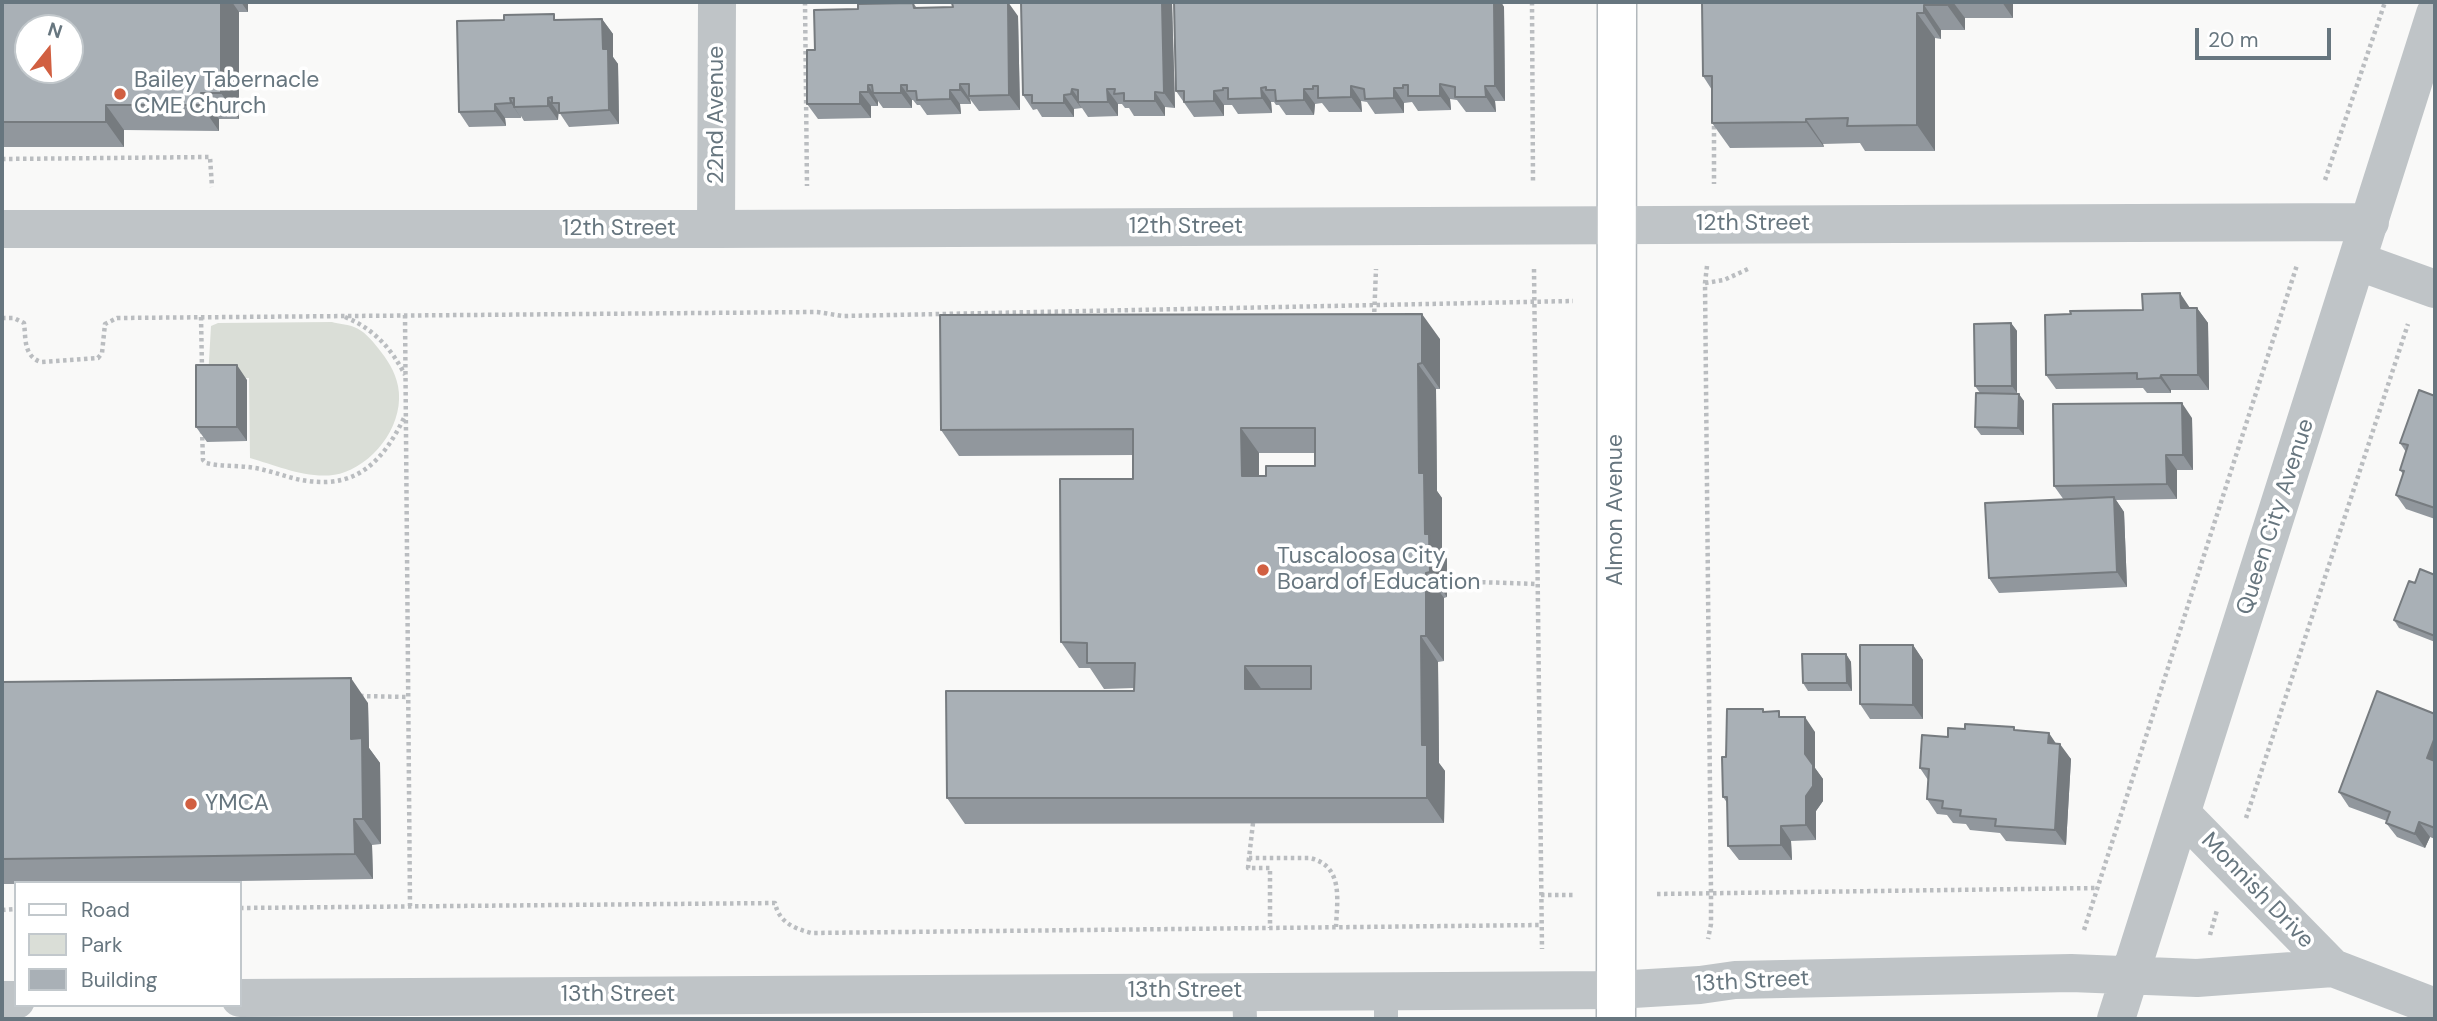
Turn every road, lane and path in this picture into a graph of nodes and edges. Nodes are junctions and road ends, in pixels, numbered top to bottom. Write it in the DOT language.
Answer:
graph roads {
  1 [pos="717,2"];
  2 [pos="805,2"];
  3 [pos="1532,2"];
  4 [pos="1617,2"];
  5 [pos="2385,2"];
  6 [pos="2435,14"];
  7 [pos="1714,109"];
  8 [pos="2,159"];
  9 [pos="2311,222"];
  10 [pos="2370,222"];
  11 [pos="1712,224"];
  12 [pos="1533,225"];
  13 [pos="1615,225"];
  14 [pos="1378,226"];
  15 [pos="2,229"];
  16 [pos="214,229"];
  17 [pos="716,229"];
  18 [pos="807,229"];
  19 [pos="2357,261"];
  20 [pos="2428,287"];
  21 [pos="1616,300"];
  22 [pos="1535,302"];
  23 [pos="1375,305"];
  24 [pos="341,316"];
  25 [pos="405,316"];
  26 [pos="201,317"];
  27 [pos="2,318"];
  28 [pos="1374,328"];
  29 [pos="202,372"];
  30 [pos="406,376"];
  31 [pos="406,414"];
  32 [pos="202,427"];
  33 [pos="1447,582"];
  34 [pos="1538,584"];
  35 [pos="353,696"];
  36 [pos="408,697"];
  37 [pos="2182,814"];
  38 [pos="1253,823"];
  39 [pos="1249,858"];
  40 [pos="2231,863"];
  41 [pos="2097,888"];
  42 [pos="1711,893"];
  43 [pos="1616,894"];
  44 [pos="1541,895"];
  45 [pos="410,906"];
  46 [pos="242,908"];
  47 [pos="1541,925"];
  48 [pos="1336,927"];
  49 [pos="1270,928"];
  50 [pos="2333,968"];
  51 [pos="2071,973"];
  52 [pos="2130,976"];
  53 [pos="2197,978"];
  54 [pos="1700,985"];
  55 [pos="1542,990"];
  56 [pos="242,998"];
  57 [pos="1616,1004"];
  58 [pos="1244,1005"];
  59 [pos="1386,1005"];
  60 [pos="738,1007"];
  61 [pos="2435,1007"];
  62 [pos="2116,1019"];
  1 -- 17 [label="street, 22nd Avenue"];
  2 -- 18 [label="path"];
  3 -- 12 [label="path"];
  4 -- 13 [label="main road, Almon Avenue"];
  5 -- 9 [label="path"];
  6 -- 10 [label="street, Queen City Avenue"];
  7 -- 11 [label="path"];
  8 -- 16 [label="path"];
  9 -- 10 [label="street, 12th Street"];
  9 -- 11 [label="street, 12th Street"];
  9 -- 41 [label="path"];
  10 -- 19 [label="street, Queen City Avenue"];
  11 -- 13 [label="street, 12th Street"];
  11 -- 42 [label="path"];
  12 -- 13 [label="street, 12th Street"];
  12 -- 14 [label="street, 12th Street"];
  12 -- 22 [label="path"];
  13 -- 21 [label="main road, Almon Avenue"];
  14 -- 18 [label="street, 12th Street"];
  14 -- 23 [label="path"];
  15 -- 16 [label="street, 12th Street"];
  16 -- 17 [label="street, 12th Street"];
  17 -- 18 [label="street, 12th Street"];
  19 -- 20 [label="street"];
  19 -- 37 [label="street, Queen City Avenue"];
  20 -- 40 [label="path"];
  21 -- 22 [label="path"];
  21 -- 43 [label="main road, Almon Avenue"];
  22 -- 23 [label="path"];
  22 -- 34 [label="path"];
  23 -- 25 [label="path"];
  23 -- 28 [label="path"];
  24 -- 25 [label="path"];
  24 -- 26 [label="path"];
  24 -- 30 [label="path"];
  25 -- 30 [label="path"];
  26 -- 27 [label="path"];
  26 -- 29 [label="path"];
  30 -- 31 [label="path"];
  31 -- 32 [label="path"];
  31 -- 36 [label="path"];
  33 -- 34 [label="path"];
  34 -- 44 [label="path"];
  35 -- 36 [label="path"];
  36 -- 45 [label="path"];
  37 -- 40 [label="street, Monnish Drive"];
  37 -- 52 [label="street, Queen City Avenue"];
  38 -- 39 [label="path"];
  39 -- 48 [label="path"];
  39 -- 49 [label="path"];
  40 -- 50 [label="street, Monnish Drive"];
  40 -- 53 [label="path"];
  41 -- 42 [label="path"];
  41 -- 51 [label="path"];
  42 -- 43 [label="path"];
  42 -- 54 [label="path"];
  43 -- 44 [label="path"];
  43 -- 57 [label="main road, Almon Avenue"];
  44 -- 47 [label="path"];
  45 -- 46 [label="path"];
  45 -- 49 [label="path"];
  47 -- 48 [label="path"];
  47 -- 55 [label="path"];
  48 -- 49 [label="path"];
  50 -- 53 [label="street, Monnish Drive"];
  50 -- 61 [label="street, Monnish Drive"];
  51 -- 52 [label="street, 13th Street"];
  51 -- 54 [label="street, 13th Street"];
  52 -- 53 [label="street, Monnish Drive"];
  52 -- 62 [label="street, Queen City Avenue"];
  54 -- 57 [label="street, 13th Street"];
  55 -- 57 [label="street, 13th Street"];
  55 -- 59 [label="street, 13th Street"];
  56 -- 60 [label="street, 13th Street"];
  58 -- 59 [label="street, 13th Street"];
  58 -- 60 [label="street, 13th Street"];
}
